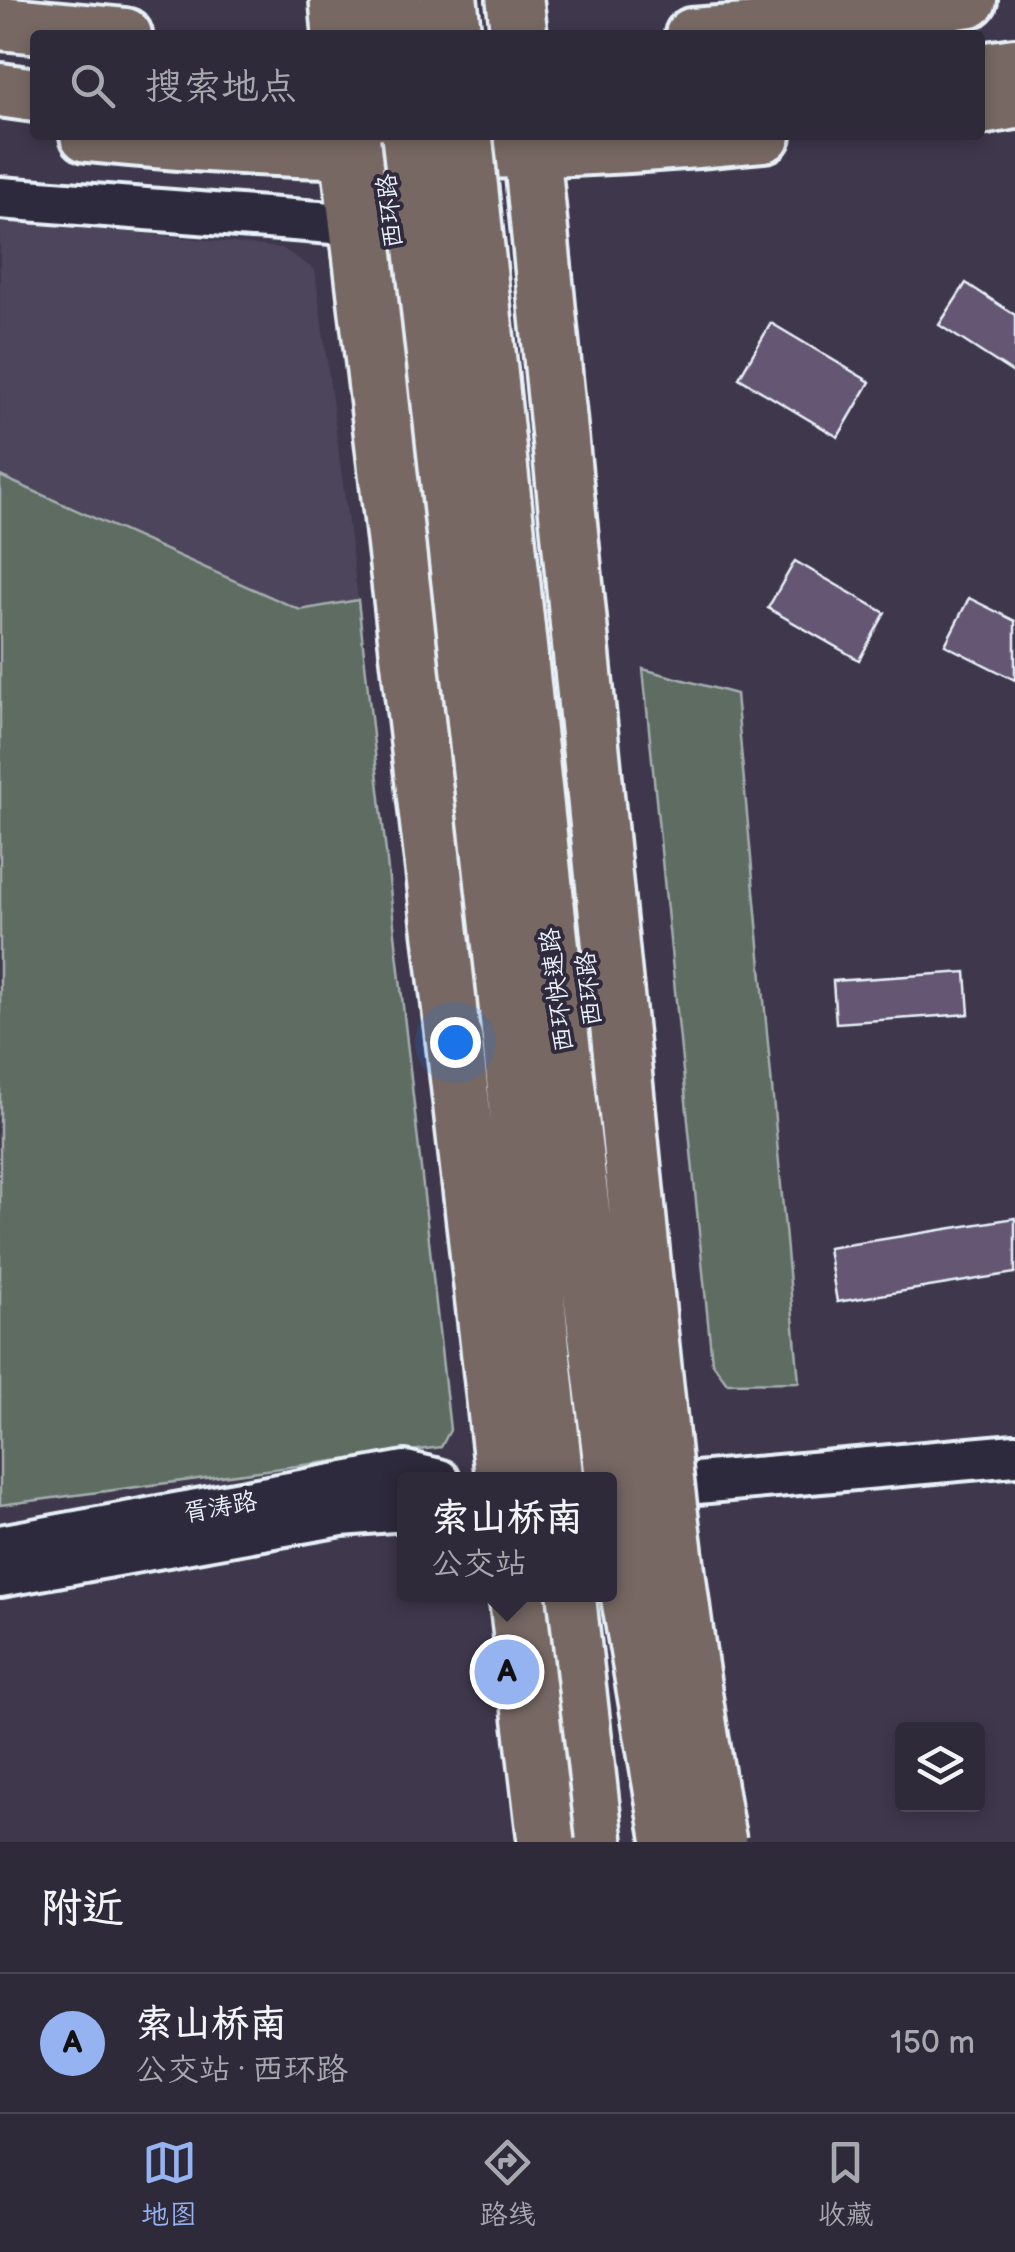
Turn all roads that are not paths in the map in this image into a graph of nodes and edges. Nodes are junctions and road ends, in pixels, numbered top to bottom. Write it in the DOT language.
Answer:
graph roads {
  1 [pos="338,0"];
  2 [pos="366,0"];
  3 [pos="394,0"];
  4 [pos="450,0"];
  5 [pos="491,0"];
  6 [pos="515,0"];
  7 [pos="970,0"];
  8 [pos="341,30"];
  9 [pos="369,30"];
  10 [pos="397,30"];
  11 [pos="453,30"];
  12 [pos="494,30"];
  13 [pos="518,30"];
  14 [pos="752,30"];
  15 [pos="1015,33"];
  16 [pos="985,37"];
  17 [pos="1015,65"];
  18 [pos="985,69"];
  19 [pos="0,90"];
  20 [pos="30,93"];
  21 [pos="1015,102"];
  22 [pos="985,107"];
  23 [pos="0,126"];
  24 [pos="30,129"];
  25 [pos="140,140"];
  26 [pos="717,140"];
  27 [pos="374,141"];
  28 [pos="507,141"];
  29 [pos="0,198"];
  30 [pos="374,226"];
  31 [pos="1015,1456"];
  32 [pos="503,1472"];
  33 [pos="526,1472"];
  34 [pos="554,1472"];
  35 [pos="613,1472"];
  36 [pos="397,1473"];
  37 [pos="629,1489"];
  38 [pos="617,1504"];
  39 [pos="397,1511"];
  40 [pos="0,1546"];
  41 [pos="0,1576"];
  42 [pos="518,1602"];
  43 [pos="526,1602"];
  44 [pos="541,1602"];
  45 [pos="567,1602"];
  46 [pos="520,1842"];
  47 [pos="546,1842"];
  48 [pos="580,1842"];
  49 [pos="595,1842"];
  50 [pos="672,1842"];
  51 [pos="718,1842"];
  1 -- 8 [label="highway"];
  2 -- 9 [label="main road"];
  3 -- 10 [label="highway"];
  4 -- 11 [label="highway"];
  5 -- 12 [label="main road"];
  6 -- 13 [label="highway"];
  7 -- 14 [label="main road"];
  15 -- 16 [label="main road"];
  17 -- 18 [label="main road"];
  19 -- 20 [label="main road"];
  21 -- 22 [label="main road"];
  23 -- 24 [label="main road"];
  25 -- 27 [label="main road"];
  26 -- 28 [label="main road"];
  27 -- 28 [label="main road"];
  27 -- 30 [label="highway"];
  27 -- 34 [label="highway, 西环快速路, bridge"];
  28 -- 35 [label="highway, 西环快速路, bridge"];
  28 -- 37 [label="main road, 西环路"];
  28 -- 51 [label="highway, bridge"];
  29 -- 30 [label="street"];
  30 -- 32 [label="highway, bridge"];
  30 -- 33 [label="main road, 西环路"];
  31 -- 37 [label="street"];
  36 -- 40 [label="street, 胥涛路"];
  37 -- 50 [label="main road, 西环路"];
  38 -- 50 [label="highway, 西环快速路, bridge"];
  39 -- 41 [label="street"];
  42 -- 47 [label="highway, bridge"];
  43 -- 46 [label="main road"];
  44 -- 48 [label="main road"];
  45 -- 49 [label="highway"];
}
